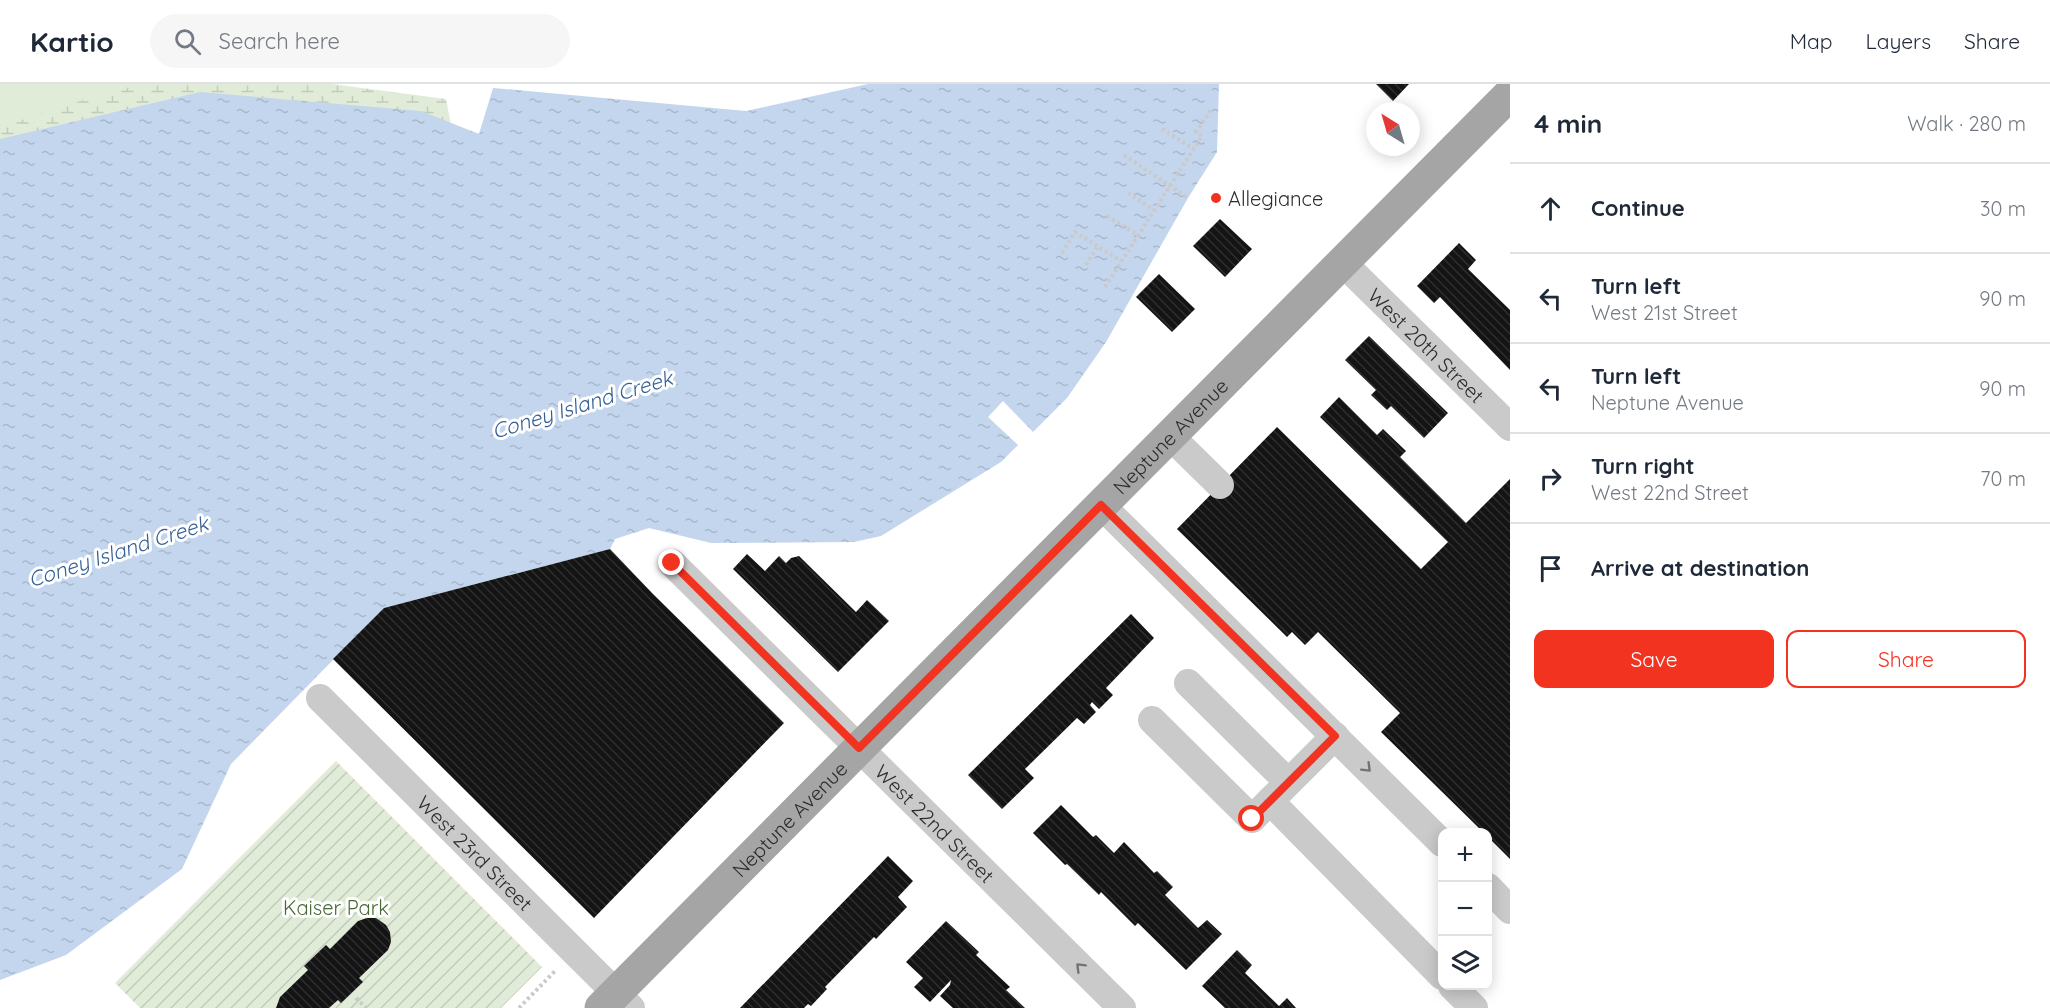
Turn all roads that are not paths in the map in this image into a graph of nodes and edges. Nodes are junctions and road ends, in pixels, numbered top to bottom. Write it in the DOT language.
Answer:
graph roads {
  1 [pos="1510,94"];
  2 [pos="1343,263"];
  3 [pos="1510,428"];
  4 [pos="1170,436"];
  5 [pos="1220,485"];
  6 [pos="1101,505"];
  7 [pos="672,563"];
  8 [pos="1188,683"];
  9 [pos="320,698"];
  10 [pos="1152,720"];
  11 [pos="1335,736"];
  12 [pos="859,748"];
  13 [pos="1279,792"];
  14 [pos="1438,838"];
  15 [pos="1492,891"];
  16 [pos="1510,910"];
  17 [pos="1438,970"];
  18 [pos="1456,990"];
  19 [pos="616,1003"];
  20 [pos="1122,1008"];
  21 [pos="1474,1008"];
  1 -- 2 [label="main road, Neptune Avenue"];
  2 -- 3 [label="street, West 20th Street"];
  2 -- 4 [label="main road, Neptune Avenue"];
  4 -- 5 [label="street"];
  4 -- 6 [label="main road, Neptune Avenue"];
  6 -- 11 [label="street"];
  6 -- 12 [label="main road, Neptune Avenue"];
  7 -- 12 [label="street, West 22nd Street"];
  8 -- 13 [label="street"];
  9 -- 19 [label="street, West 23rd Street"];
  10 -- 13 [label="street"];
  11 -- 13 [label="street"];
  11 -- 14 [label="street, one-way"];
  12 -- 19 [label="main road, Neptune Avenue"];
  20 -- 12 [label="street, West 22nd Street, one-way"];
  13 -- 17 [label="street"];
  15 -- 16 [label="street"];
  18 -- 21 [label="street"];
}
